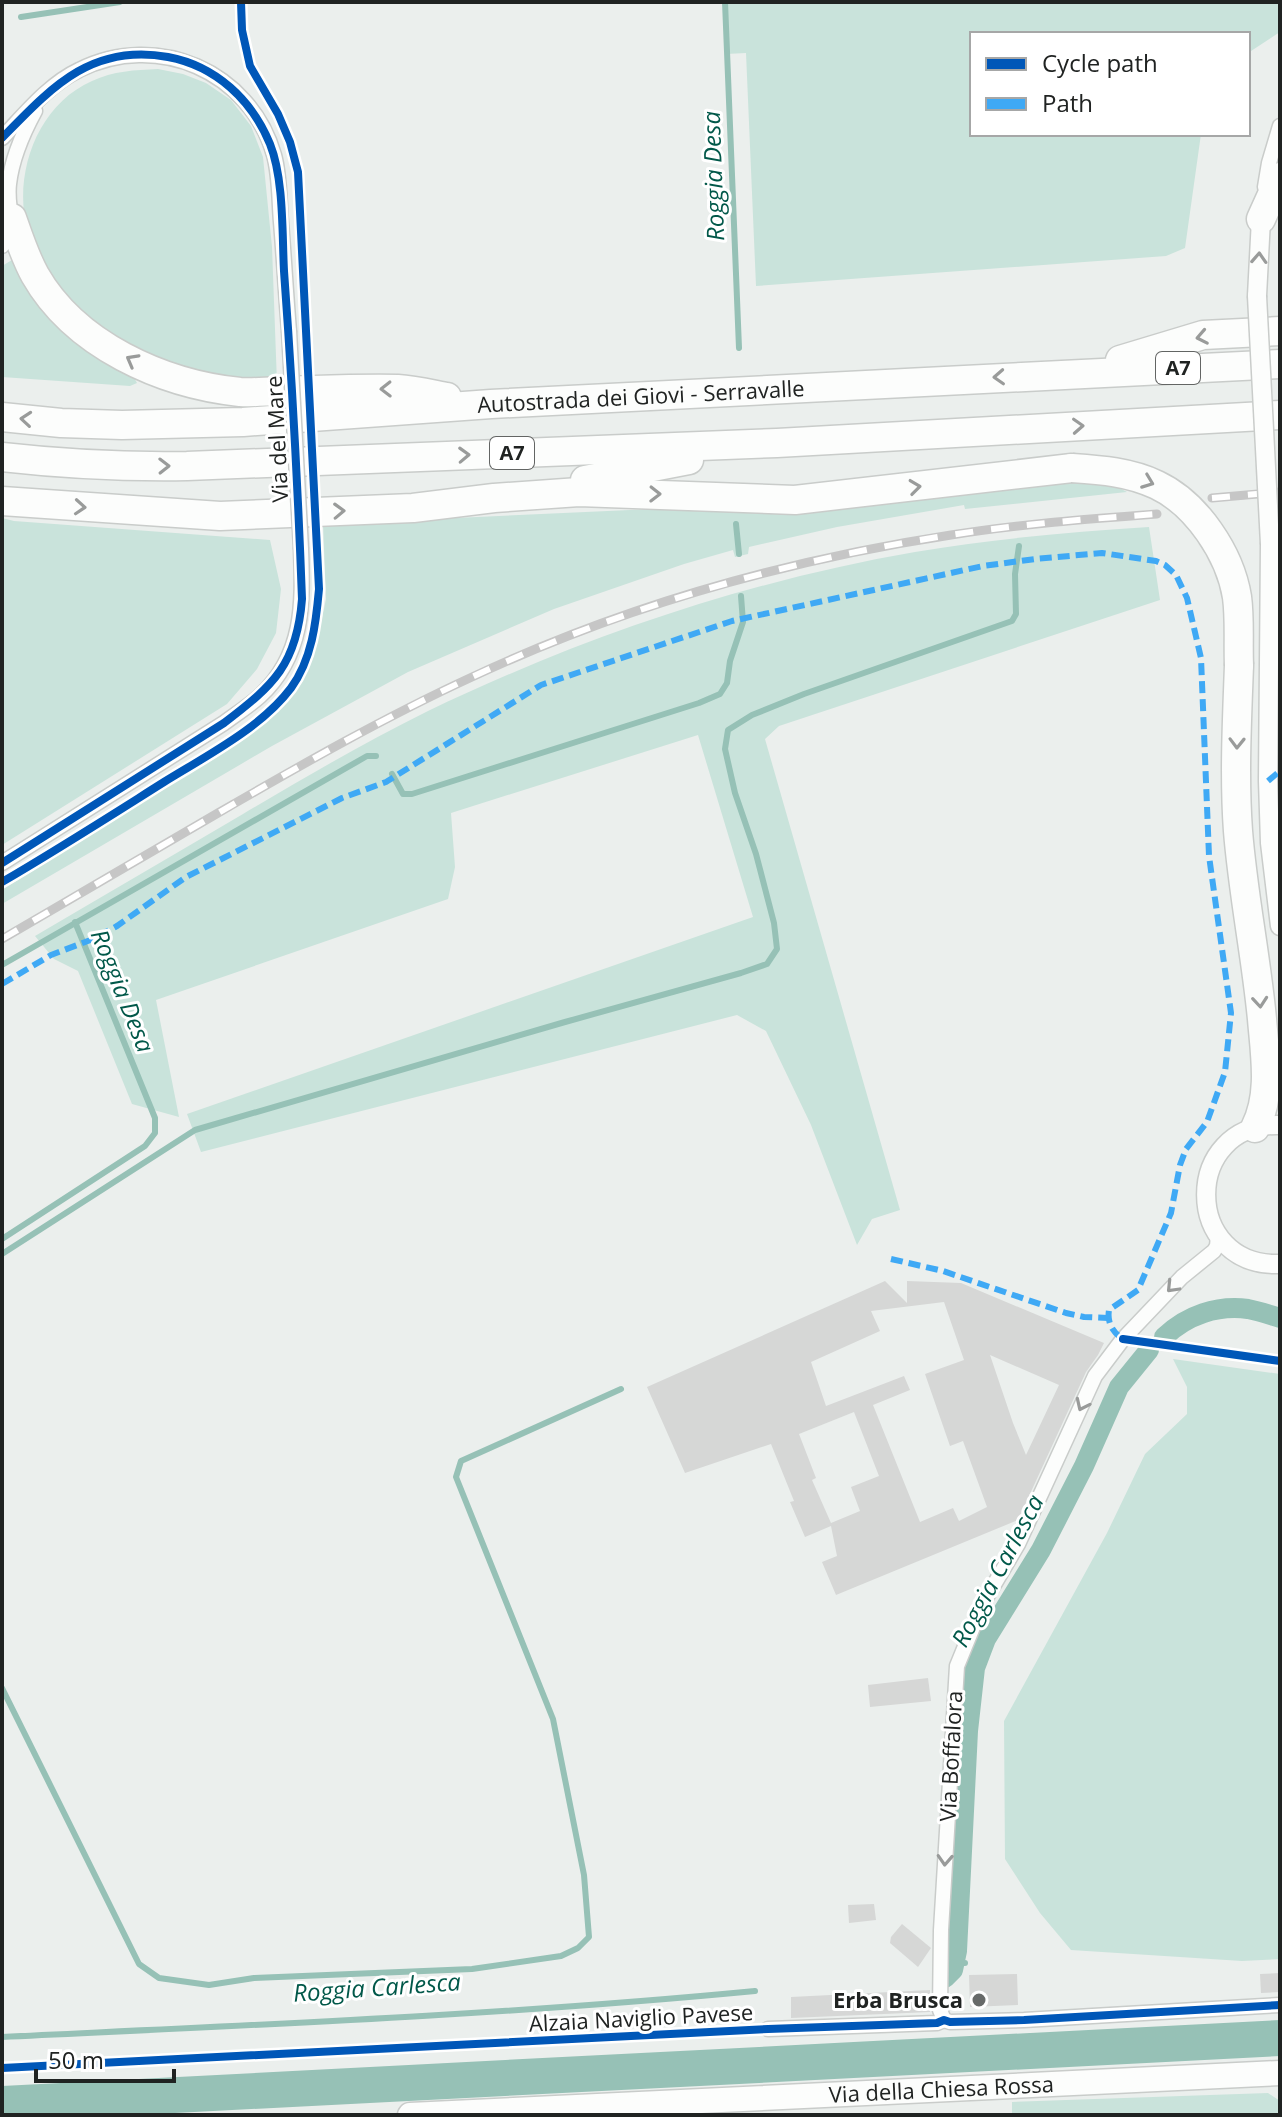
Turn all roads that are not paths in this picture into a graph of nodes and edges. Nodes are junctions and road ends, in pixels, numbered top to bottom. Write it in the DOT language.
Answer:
graph roads {
  1 [pos="41,100"];
  2 [pos="1280,126"];
  3 [pos="2,138"];
  4 [pos="1280,177"];
  5 [pos="8,203"];
  6 [pos="1261,219"];
  7 [pos="2,246"];
  8 [pos="1280,331"];
  9 [pos="1280,364"];
  10 [pos="1077,373"];
  11 [pos="491,404"];
  12 [pos="1280,415"];
  13 [pos="2,417"];
  14 [pos="777,443"];
  15 [pos="2,457"];
  16 [pos="494,498"];
  17 [pos="2,501"];
  18 [pos="2,863"];
  19 [pos="1280,926"];
  20 [pos="1268,1127"];
  21 [pos="1218,1236"];
  22 [pos="1280,1264"];
  23 [pos="1280,2005"];
  24 [pos="944,2020"];
  25 [pos="768,2029"];
  26 [pos="1280,2073"];
  27 [pos="410,2115"];
  1 -- 3 [label="street, Via del Mare"];
  1 -- 5 [label="street"];
  1 -- 18 [label="street, Via del Mare, bridge"];
  2 -- 6 [label="street"];
  4 -- 6 [label="highway"];
  5 -- 7 [label="street"];
  11 -- 5 [label="highway, one-way"];
  19 -- 6 [label="street, one-way, bridge"];
  8 -- 10 [label="highway, one-way"];
  9 -- 10 [label="highway, Autostrada dei Giovi - Serravalle / A7"];
  10 -- 11 [label="highway, Autostrada dei Giovi - Serravalle / A7, one-way"];
  11 -- 13 [label="highway, Autostrada dei Giovi - Serravalle / A7, one-way"];
  14 -- 12 [label="highway, A7, one-way"];
  15 -- 14 [label="highway, A7, one-way"];
  14 -- 16 [label="highway"];
  17 -- 16 [label="highway, one-way"];
  16 -- 20 [label="highway, one-way, bridge"];
  20 -- 21 [label="street"];
  21 -- 22 [label="street"];
  21 -- 24 [label="street, Via Boffalora, one-way"];
  23 -- 24 [label="street, Alzaia Naviglio Pavese"];
  24 -- 25 [label="street, Alzaia Naviglio Pavese"];
  26 -- 27 [label="main road, Via della Chiesa Rossa"];
}
